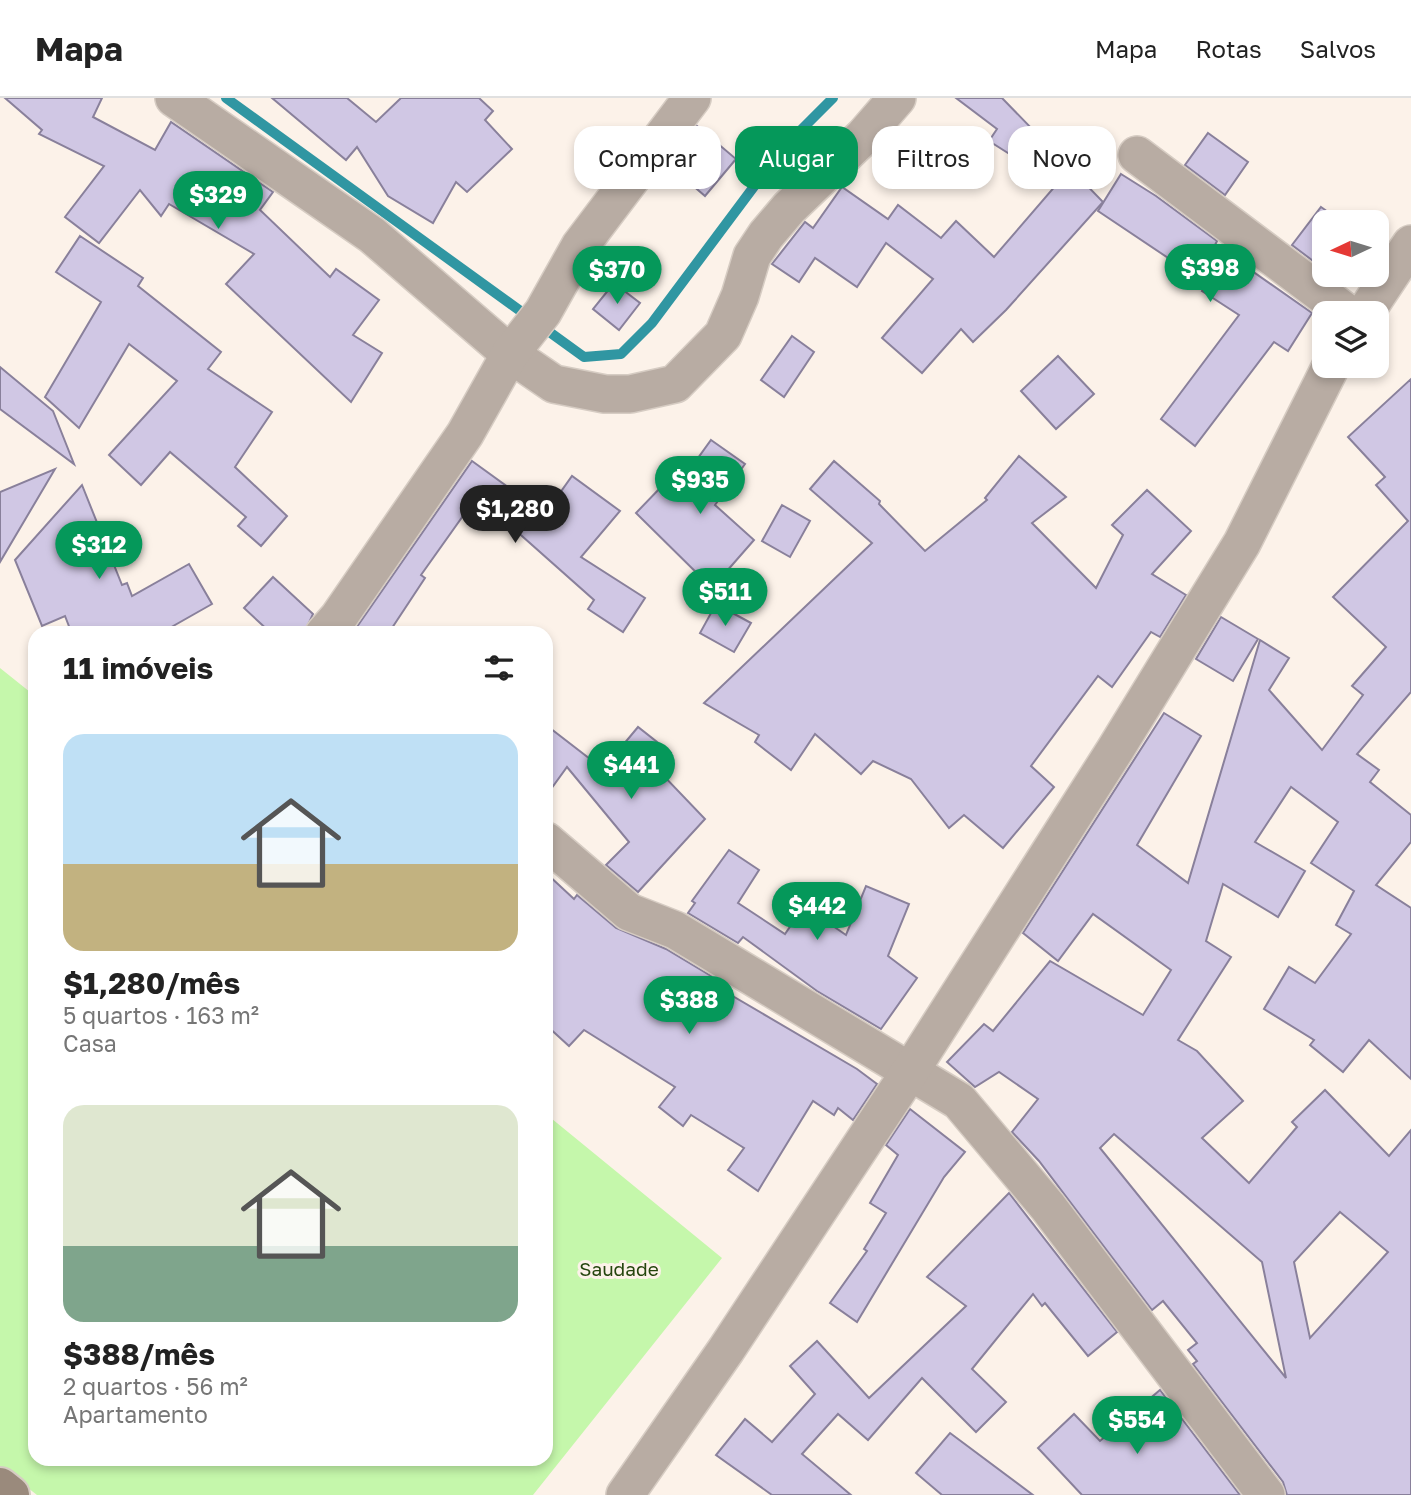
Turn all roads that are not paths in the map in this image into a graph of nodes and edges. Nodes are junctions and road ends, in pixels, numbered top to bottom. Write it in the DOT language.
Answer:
graph roads {
  1 [pos="174,98"];
  2 [pos="692,98"];
  3 [pos="897,98"];
  4 [pos="1137,155"];
  5 [pos="1411,244"];
  6 [pos="1331,301"];
  7 [pos="1373,301"];
  8 [pos="510,354"];
  9 [pos="1325,378"];
  10 [pos="331,626"];
  11 [pos="553,847"];
  12 [pos="911,1070"];
  13 [pos="625,1495"];
  14 [pos="1266,1495"];
  1 -- 8 [label="street"];
  2 -- 8 [label="street"];
  3 -- 8 [label="street"];
  4 -- 6 [label="street"];
  5 -- 7 [label="street"];
  8 -- 10 [label="street"];
  9 -- 12 [label="street"];
  11 -- 12 [label="street"];
  12 -- 13 [label="street"];
  12 -- 14 [label="street"];
}
